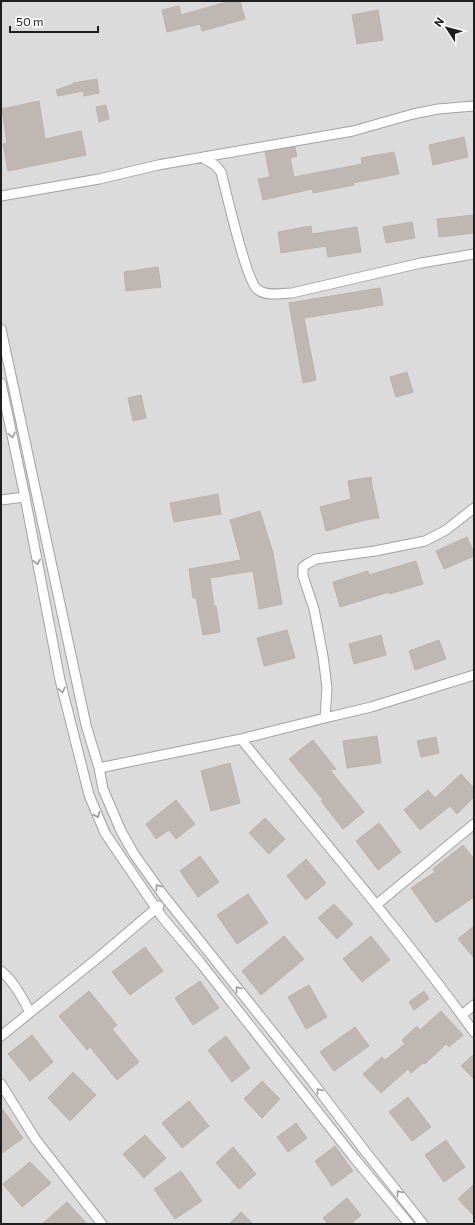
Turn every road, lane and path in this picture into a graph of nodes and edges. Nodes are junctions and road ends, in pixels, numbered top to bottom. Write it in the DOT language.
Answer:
graph roads {
  1 [pos="474,106"];
  2 [pos="203,158"];
  3 [pos="1,196"];
  4 [pos="474,254"];
  5 [pos="1,329"];
  6 [pos="1,383"];
  7 [pos="25,497"];
  8 [pos="1,500"];
  9 [pos="474,508"];
  10 [pos="474,675"];
  11 [pos="325,718"];
  12 [pos="241,739"];
  13 [pos="99,768"];
  14 [pos="474,824"];
  15 [pos="166,899"];
  16 [pos="376,905"];
  17 [pos="156,908"];
  18 [pos="1,971"];
  19 [pos="474,1005"];
  20 [pos="30,1012"];
  21 [pos="462,1016"];
  22 [pos="474,1032"];
  23 [pos="1,1036"];
  24 [pos="1,1084"];
  25 [pos="102,1224"];
  26 [pos="409,1224"];
  27 [pos="423,1224"];
  1 -- 2 [label="street"];
  2 -- 3 [label="street"];
  2 -- 4 [label="street"];
  5 -- 13 [label="street"];
  6 -- 7 [label="street, one-way"];
  7 -- 8 [label="street"];
  7 -- 17 [label="street, one-way"];
  9 -- 11 [label="street"];
  10 -- 11 [label="street"];
  11 -- 12 [label="street"];
  12 -- 13 [label="street"];
  12 -- 16 [label="street"];
  15 -- 13 [label="street, one-way"];
  14 -- 16 [label="street"];
  15 -- 17 [label="street"];
  27 -- 15 [label="street, one-way"];
  16 -- 21 [label="street"];
  17 -- 20 [label="street"];
  17 -- 26 [label="street"];
  18 -- 20 [label="street"];
  19 -- 21 [label="street"];
  20 -- 23 [label="street"];
  21 -- 22 [label="street"];
  24 -- 25 [label="street"];
}
